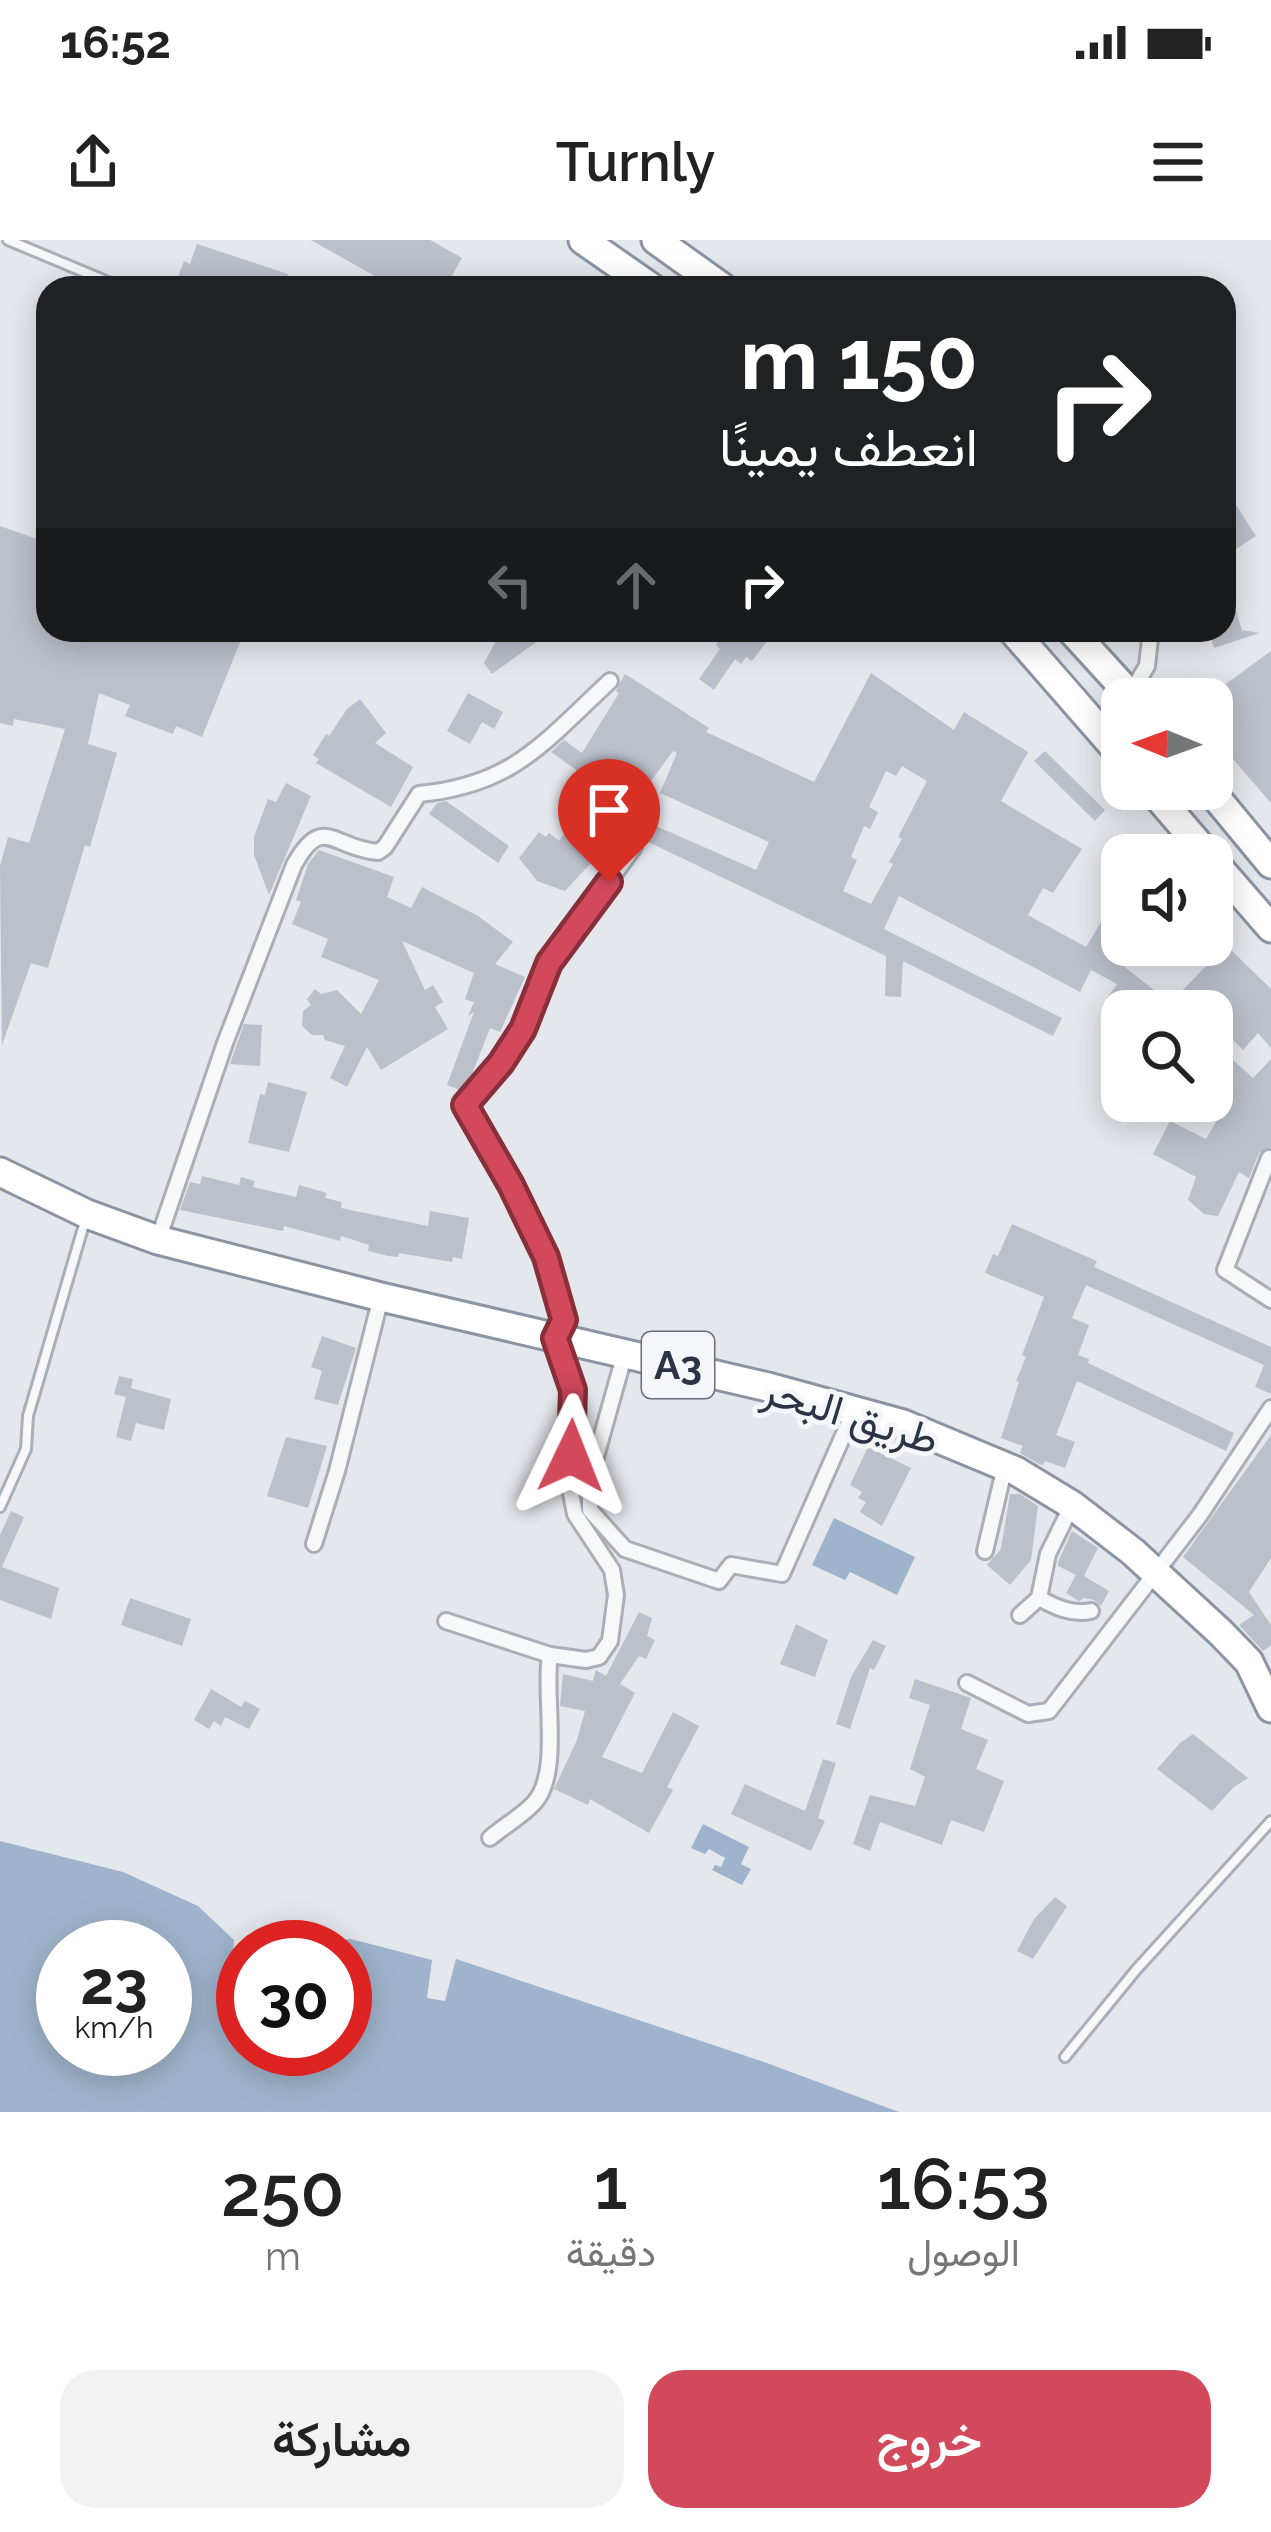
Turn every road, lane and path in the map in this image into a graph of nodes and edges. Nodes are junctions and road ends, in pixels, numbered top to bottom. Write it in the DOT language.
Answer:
graph roads {
  1 [pos="8,240"];
  2 [pos="583,240"];
  3 [pos="656,240"];
  4 [pos="94,276"];
  5 [pos="635,276"];
  6 [pos="706,276"];
  7 [pos="1022,642"];
  8 [pos="1082,642"];
  9 [pos="1149,642"];
  10 [pos="1115,678"];
  11 [pos="1141,678"];
  12 [pos="610,681"];
  13 [pos="1101,732"];
  14 [pos="1169,810"];
  15 [pos="1226,810"];
  16 [pos="1190,834"];
  17 [pos="634,847"];
  18 [pos="1271,864"];
  19 [pos="1233,884"];
  20 [pos="1271,928"];
  21 [pos="1269,1158"];
  22 [pos="0,1172"];
  23 [pos="88,1214"];
  24 [pos="158,1240"];
  25 [pos="381,1298"];
  26 [pos="1271,1300"];
  27 [pos="555,1338"];
  28 [pos="625,1353"];
  29 [pos="1271,1408"];
  30 [pos="854,1411"];
  31 [pos="1005,1466"];
  32 [pos="1072,1505"];
  33 [pos="0,1507"];
  34 [pos="314,1544"];
  35 [pos="985,1551"];
  36 [pos="1154,1570"];
  37 [pos="1039,1598"];
  38 [pos="1090,1611"];
  39 [pos="1020,1616"];
  40 [pos="446,1621"];
  41 [pos="550,1655"];
  42 [pos="967,1683"];
  43 [pos="1271,1708"];
  44 [pos="1271,1820"];
  45 [pos="490,1838"];
  46 [pos="1065,2057"];
  1 -- 4 [label="lane"];
  2 -- 5 [label="highway"];
  3 -- 6 [label="highway"];
  7 -- 13 [label="highway"];
  8 -- 10 [label="highway"];
  9 -- 11 [label="street"];
  12 -- 24 [label="street"];
  14 -- 16 [label="highway"];
  15 -- 18 [label="highway"];
  17 -- 27 [label="street"];
  19 -- 20 [label="highway"];
  21 -- 26 [label="street"];
  22 -- 23 [label="highway, طريق البحر / A3"];
  23 -- 24 [label="highway, طريق البحر / A3"];
  23 -- 33 [label="lane"];
  24 -- 25 [label="highway, طريق البحر / A3"];
  25 -- 27 [label="highway, طريق البحر / A3"];
  25 -- 34 [label="street"];
  27 -- 28 [label="highway, طريق البحر / A3"];
  27 -- 41 [label="street"];
  28 -- 30 [label="highway, طريق البحر / A3"];
  28 -- 30 [label="street"];
  29 -- 36 [label="street"];
  30 -- 31 [label="highway, طريق البحر / A3"];
  31 -- 32 [label="highway, طريق البحر / A3"];
  31 -- 35 [label="street"];
  32 -- 36 [label="highway, طريق البحر / A3"];
  32 -- 37 [label="street"];
  36 -- 42 [label="street"];
  36 -- 43 [label="highway, طريق البحر / A3"];
  37 -- 38 [label="street"];
  37 -- 39 [label="street"];
  40 -- 41 [label="street"];
  41 -- 45 [label="street"];
  44 -- 46 [label="lane"];
}
